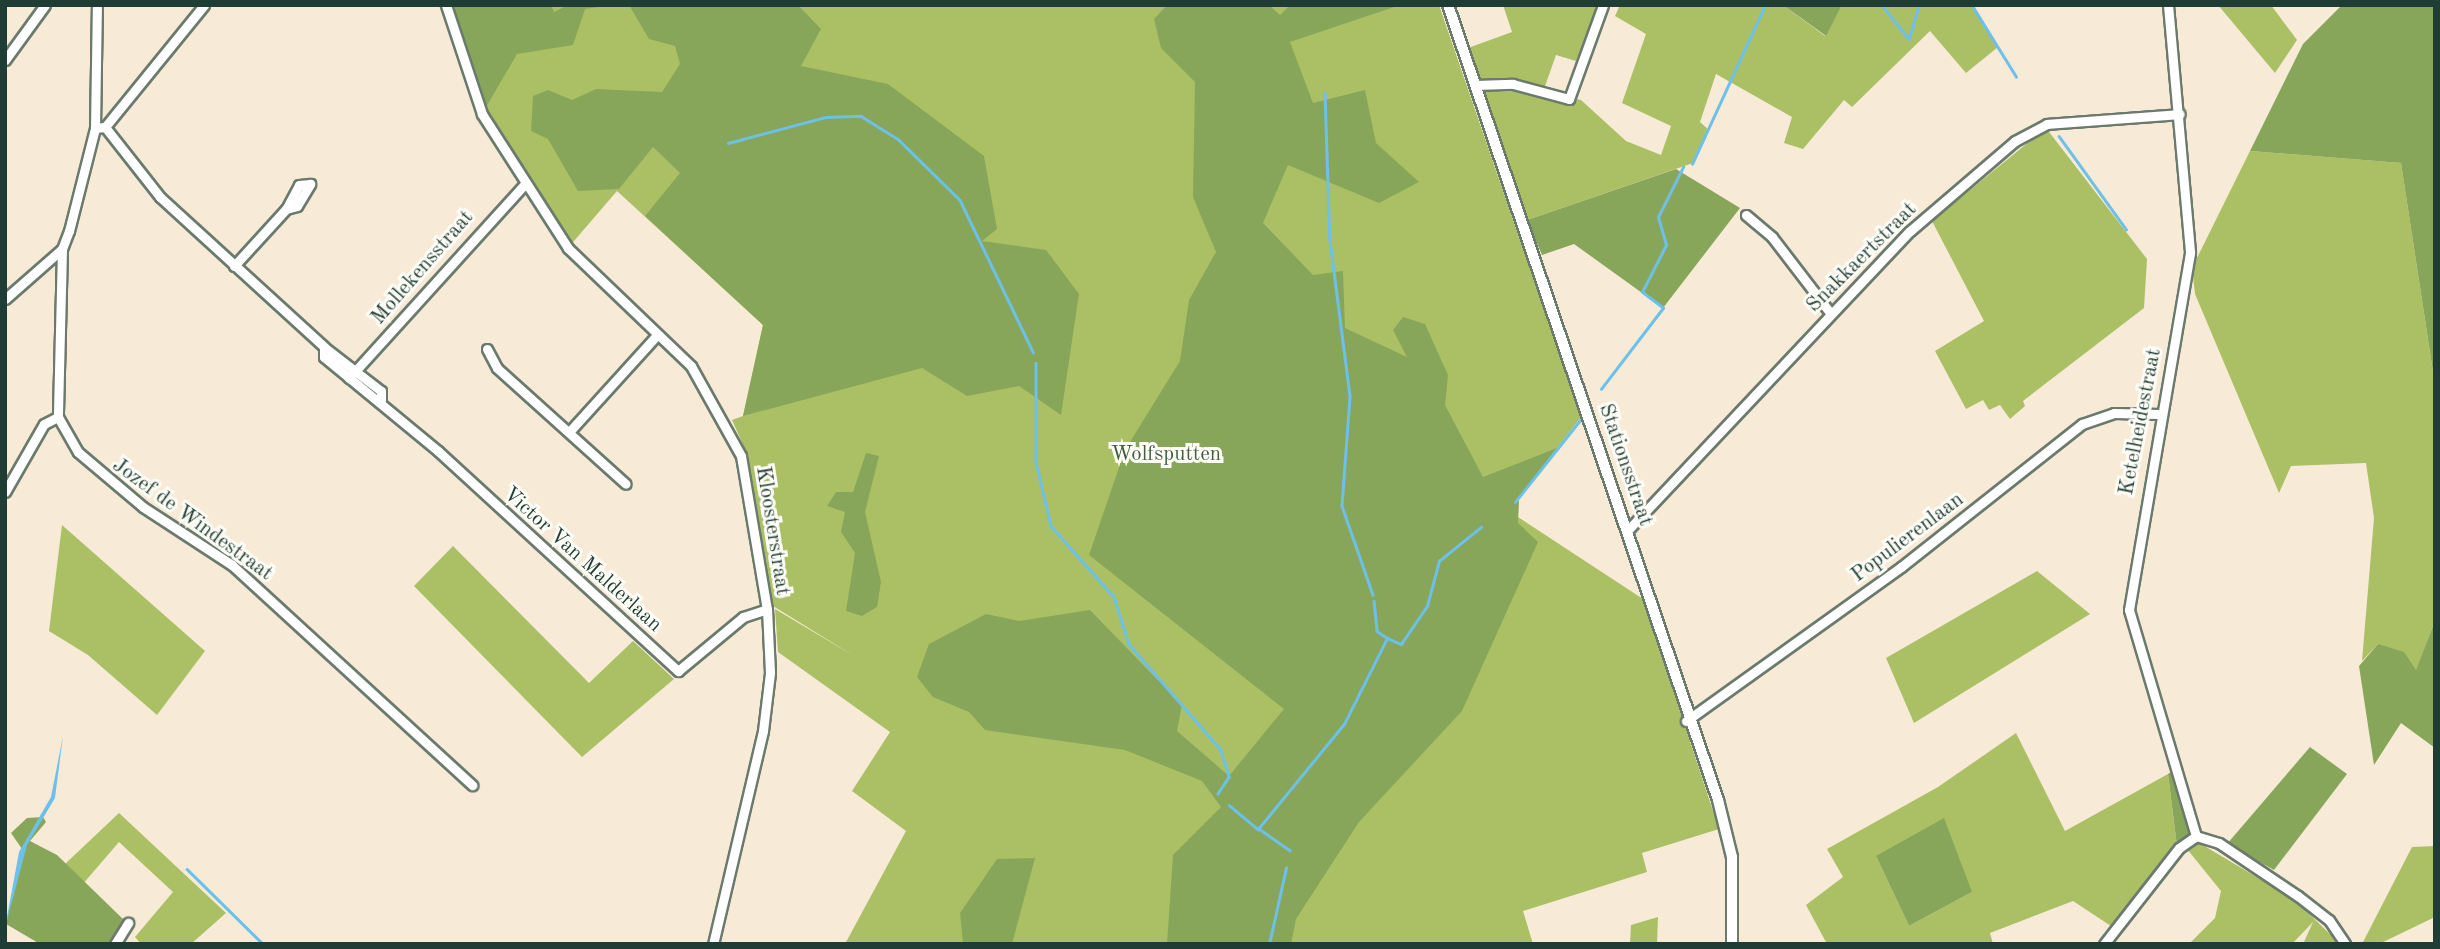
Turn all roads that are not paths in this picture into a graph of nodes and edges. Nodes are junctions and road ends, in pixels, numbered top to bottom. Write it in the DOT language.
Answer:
graph roads {
  1 [pos="46,5"];
  2 [pos="97,5"];
  3 [pos="204,5"];
  4 [pos="446,5"];
  5 [pos="1448,5"];
  6 [pos="1603,5"];
  7 [pos="2168,5"];
  8 [pos="5,60"];
  9 [pos="1475,85"];
  10 [pos="2179,114"];
  11 [pos="100,128"];
  12 [pos="526,183"];
  13 [pos="286,209"];
  14 [pos="1746,215"];
  15 [pos="62,248"];
  16 [pos="234,266"];
  17 [pos="5,299"];
  18 [pos="1831,313"];
  19 [pos="657,335"];
  20 [pos="487,349"];
  21 [pos="353,374"];
  22 [pos="2160,414"];
  23 [pos="58,417"];
  24 [pos="569,432"];
  25 [pos="626,484"];
  26 [pos="5,492"];
  27 [pos="1627,531"];
  28 [pos="767,609"];
  29 [pos="1688,720"];
  30 [pos="472,785"];
  31 [pos="2196,836"];
  32 [pos="128,923"];
  33 [pos="115,944"];
  34 [pos="713,944"];
  35 [pos="1732,944"];
  36 [pos="2104,944"];
  37 [pos="2345,944"];
  1 -- 8 [label="street"];
  2 -- 11 [label="street"];
  3 -- 11 [label="street"];
  4 -- 12 [label="street, Kloosterstraat"];
  5 -- 9 [label="street, Stationsstraat"];
  6 -- 9 [label="street"];
  7 -- 10 [label="street, Ketelheidestraat"];
  9 -- 27 [label="street, Stationsstraat"];
  10 -- 18 [label="street, Snakkaertstraat"];
  10 -- 22 [label="street, Ketelheidestraat"];
  11 -- 15 [label="street"];
  11 -- 16 [label="street, Victor Van Malderlaan"];
  12 -- 19 [label="street, Kloosterstraat"];
  12 -- 21 [label="street, Mollekensstraat"];
  13 -- 16 [label="street"];
  14 -- 18 [label="street"];
  15 -- 17 [label="street"];
  15 -- 23 [label="street"];
  16 -- 21 [label="street, Victor Van Malderlaan"];
  18 -- 27 [label="street, Snakkaertstraat"];
  19 -- 24 [label="street"];
  19 -- 28 [label="street, Kloosterstraat"];
  20 -- 24 [label="street"];
  21 -- 28 [label="street, Victor Van Malderlaan"];
  22 -- 29 [label="street, Populierenlaan"];
  22 -- 31 [label="street, Ketelheidestraat"];
  23 -- 26 [label="street"];
  23 -- 30 [label="street, Jozef de Windestraat"];
  24 -- 25 [label="street"];
  27 -- 29 [label="street, Stationsstraat"];
  28 -- 34 [label="street, Kloosterstraat"];
  29 -- 35 [label="street, Stationsstraat"];
  31 -- 36 [label="street"];
  31 -- 37 [label="street"];
  32 -- 33 [label="street"];
}
